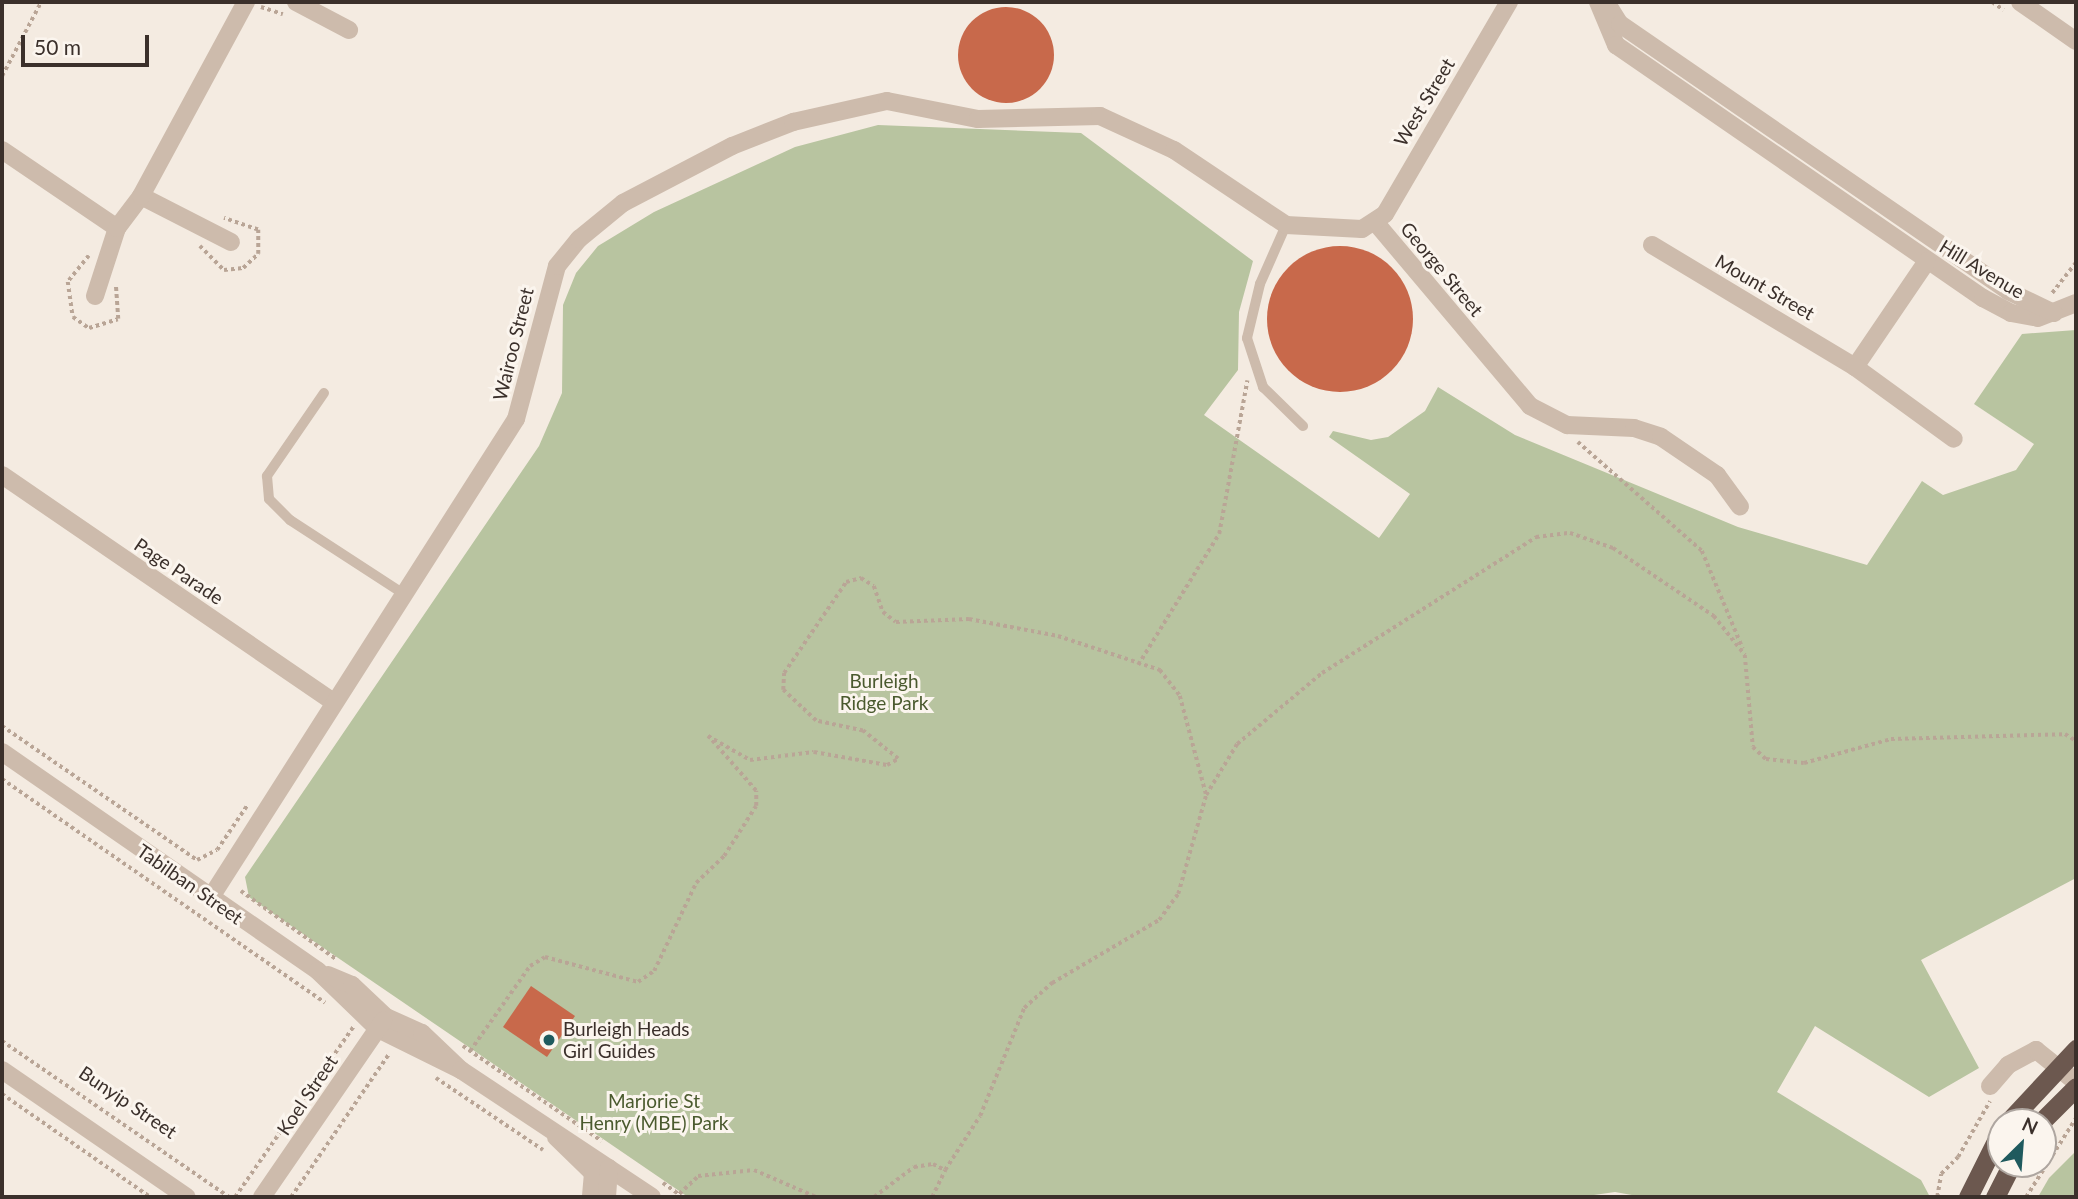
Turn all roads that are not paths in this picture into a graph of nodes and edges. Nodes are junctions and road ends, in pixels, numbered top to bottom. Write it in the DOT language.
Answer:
graph roads {
  1 [pos="246,2"];
  2 [pos="296,2"];
  3 [pos="1509,2"];
  4 [pos="1598,2"];
  5 [pos="1606,2"];
  6 [pos="2021,2"];
  7 [pos="349,30"];
  8 [pos="2076,40"];
  9 [pos="914,105"];
  10 [pos="2,150"];
  11 [pos="141,197"];
  12 [pos="1376,223"];
  13 [pos="1286,225"];
  14 [pos="117,228"];
  15 [pos="231,242"];
  16 [pos="1652,245"];
  17 [pos="1927,261"];
  18 [pos="95,296"];
  19 [pos="2076,303"];
  20 [pos="2057,314"];
  21 [pos="1855,368"];
  22 [pos="324,393"];
  23 [pos="1303,426"];
  24 [pos="1954,439"];
  25 [pos="2,475"];
  26 [pos="1740,507"];
  27 [pos="404,594"];
  28 [pos="334,702"];
  29 [pos="2,752"];
  30 [pos="211,897"];
  31 [pos="382,1023"];
  32 [pos="2076,1049"];
  33 [pos="2055,1066"];
  34 [pos="2,1070"];
  35 [pos="1994,1081"];
  36 [pos="2076,1084"];
  37 [pos="2020,1108"];
  38 [pos="2054,1108"];
  39 [pos="1987,1159"];
  40 [pos="601,1171"];
  41 [pos="2005,1178"];
  42 [pos="187,1197"];
  43 [pos="262,1197"];
  44 [pos="591,1197"];
  45 [pos="607,1197"];
  46 [pos="652,1197"];
  47 [pos="1968,1197"];
  48 [pos="1995,1197"];
  1 -- 11 [label="street"];
  2 -- 7 [label="street"];
  3 -- 12 [label="street, West Street"];
  4 -- 17 [label="street, Hill Avenue"];
  5 -- 20 [label="street, Hill Avenue"];
  6 -- 8 [label="street"];
  9 -- 13 [label="street, George Street"];
  9 -- 27 [label="street, Wairoo Street"];
  10 -- 14 [label="street"];
  11 -- 14 [label="street"];
  11 -- 15 [label="street"];
  12 -- 13 [label="street, George Street"];
  12 -- 26 [label="street, George Street"];
  13 -- 23 [label="lane"];
  14 -- 18 [label="street"];
  16 -- 21 [label="street, Mount Street"];
  17 -- 20 [label="street, Hill Avenue"];
  17 -- 21 [label="street"];
  19 -- 20 [label="street"];
  21 -- 24 [label="street, Mount Street"];
  22 -- 27 [label="lane"];
  25 -- 28 [label="street, Page Parade"];
  27 -- 28 [label="street, Wairoo Street"];
  28 -- 30 [label="street, Wairoo Street"];
  29 -- 30 [label="street, Tabilban Street"];
  30 -- 31 [label="street, Tabilban Street"];
  31 -- 40 [label="street, Tabilban Street"];
  31 -- 43 [label="street, Koel Street"];
  32 -- 33 [label="highway"];
  33 -- 35 [label="street"];
  33 -- 36 [label="street"];
  33 -- 37 [label="highway"];
  34 -- 42 [label="street"];
  36 -- 38 [label="highway"];
  39 -- 47 [label="highway"];
  40 -- 44 [label="street"];
  40 -- 45 [label="street"];
  40 -- 46 [label="street, Tabilban Street"];
  41 -- 48 [label="highway"];
}
